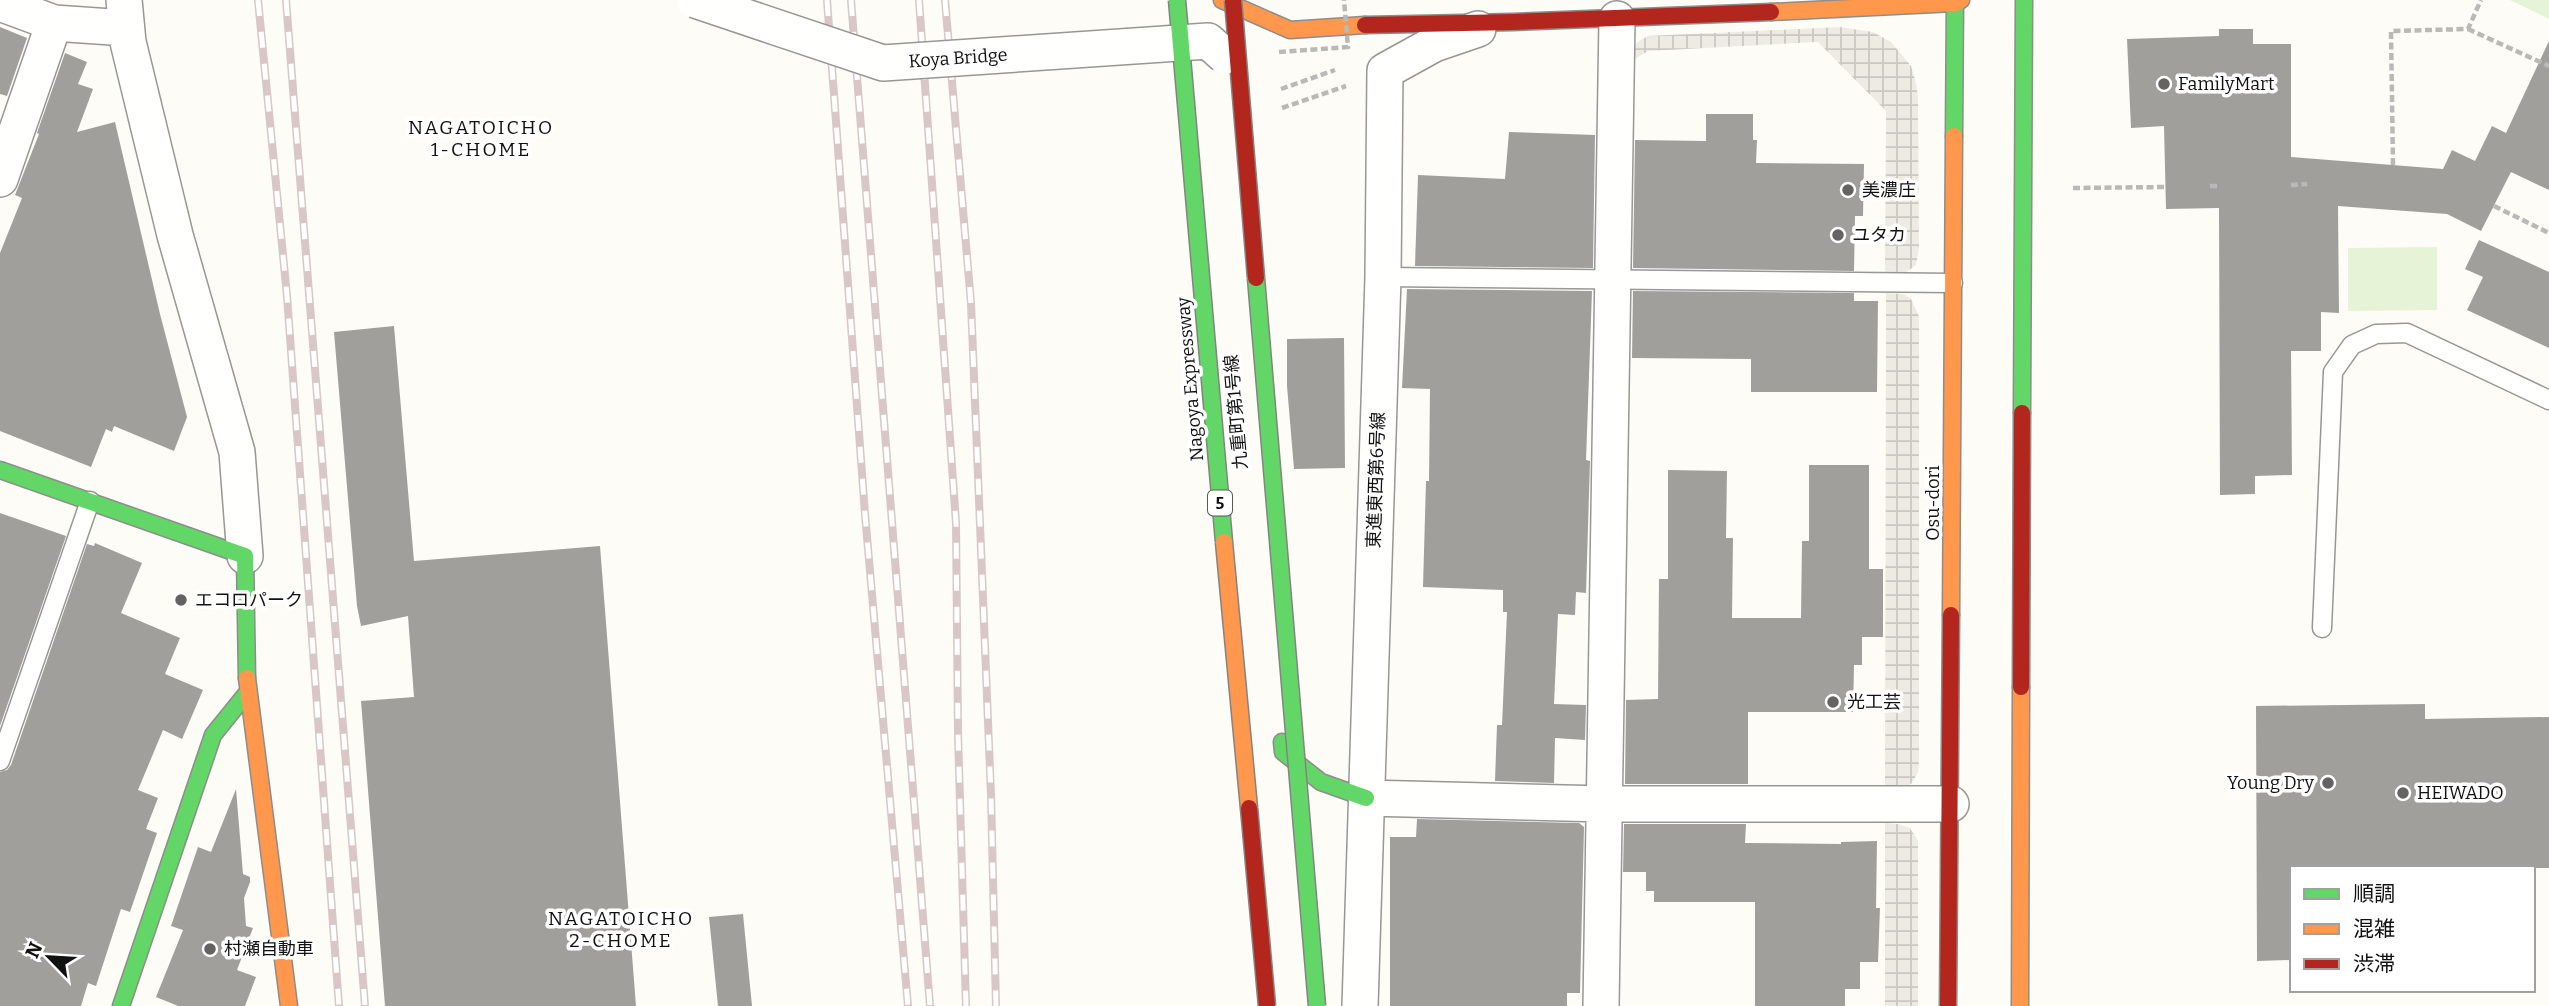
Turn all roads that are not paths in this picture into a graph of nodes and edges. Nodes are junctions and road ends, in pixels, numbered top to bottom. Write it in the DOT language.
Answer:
graph roads {
  1 [pos="695,0"];
  2 [pos="1177,0"];
  3 [pos="1221,0"];
  4 [pos="1233,0"];
  5 [pos="2024,0"];
  6 [pos="1957,1"];
  7 [pos="0,3"];
  8 [pos="125,14"];
  9 [pos="1617,19"];
  10 [pos="54,23"];
  11 [pos="1491,24"];
  12 [pos="1225,56"];
  13 [pos="0,179"];
  14 [pos="1383,277"];
  15 [pos="1613,279"];
  16 [pos="1953,283"];
  17 [pos="2549,400"];
  18 [pos="0,470"];
  19 [pos="90,501"];
  20 [pos="245,556"];
  21 [pos="2322,628"];
  22 [pos="247,693"];
  23 [pos="0,761"];
  24 [pos="1366,798"];
  25 [pos="1605,804"];
  26 [pos="1951,804"];
  27 [pos="121,1006"];
  28 [pos="289,1006"];
  29 [pos="1267,1006"];
  30 [pos="1317,1006"];
  31 [pos="1360,1006"];
  32 [pos="1601,1006"];
  33 [pos="1948,1006"];
  34 [pos="2020,1006"];
  1 -- 12 [label="street, Koya Bridge, bridge"];
  2 -- 29 [label="main road, Nagoya Expressway / 5, bridge"];
  3 -- 11 [label="main road"];
  3 -- 12 [label="main road, 九重町第1号線"];
  4 -- 30 [label="main road, bridge"];
  5 -- 34 [label="main road"];
  6 -- 9 [label="main road"];
  6 -- 16 [label="main road, Osu-dori"];
  7 -- 10 [label="street"];
  8 -- 10 [label="street"];
  8 -- 20 [label="street"];
  9 -- 11 [label="main road"];
  9 -- 15 [label="street"];
  10 -- 13 [label="street"];
  11 -- 14 [label="street, 東進東西第6号線"];
  12 -- 24 [label="main road, 九重町第1号線, bridge"];
  14 -- 15 [label="lane"];
  14 -- 24 [label="street, 東進東西第6号線"];
  15 -- 16 [label="lane"];
  15 -- 25 [label="street"];
  16 -- 26 [label="main road, Osu-dori"];
  17 -- 21 [label="lane"];
  18 -- 19 [label="main road"];
  19 -- 20 [label="main road"];
  19 -- 23 [label="lane"];
  20 -- 22 [label="main road"];
  22 -- 27 [label="main road"];
  22 -- 28 [label="main road"];
  24 -- 25 [label="street"];
  24 -- 31 [label="street, 東進東西第6号線"];
  25 -- 26 [label="street"];
  25 -- 32 [label="street"];
  26 -- 33 [label="main road, Osu-dori"];
}
